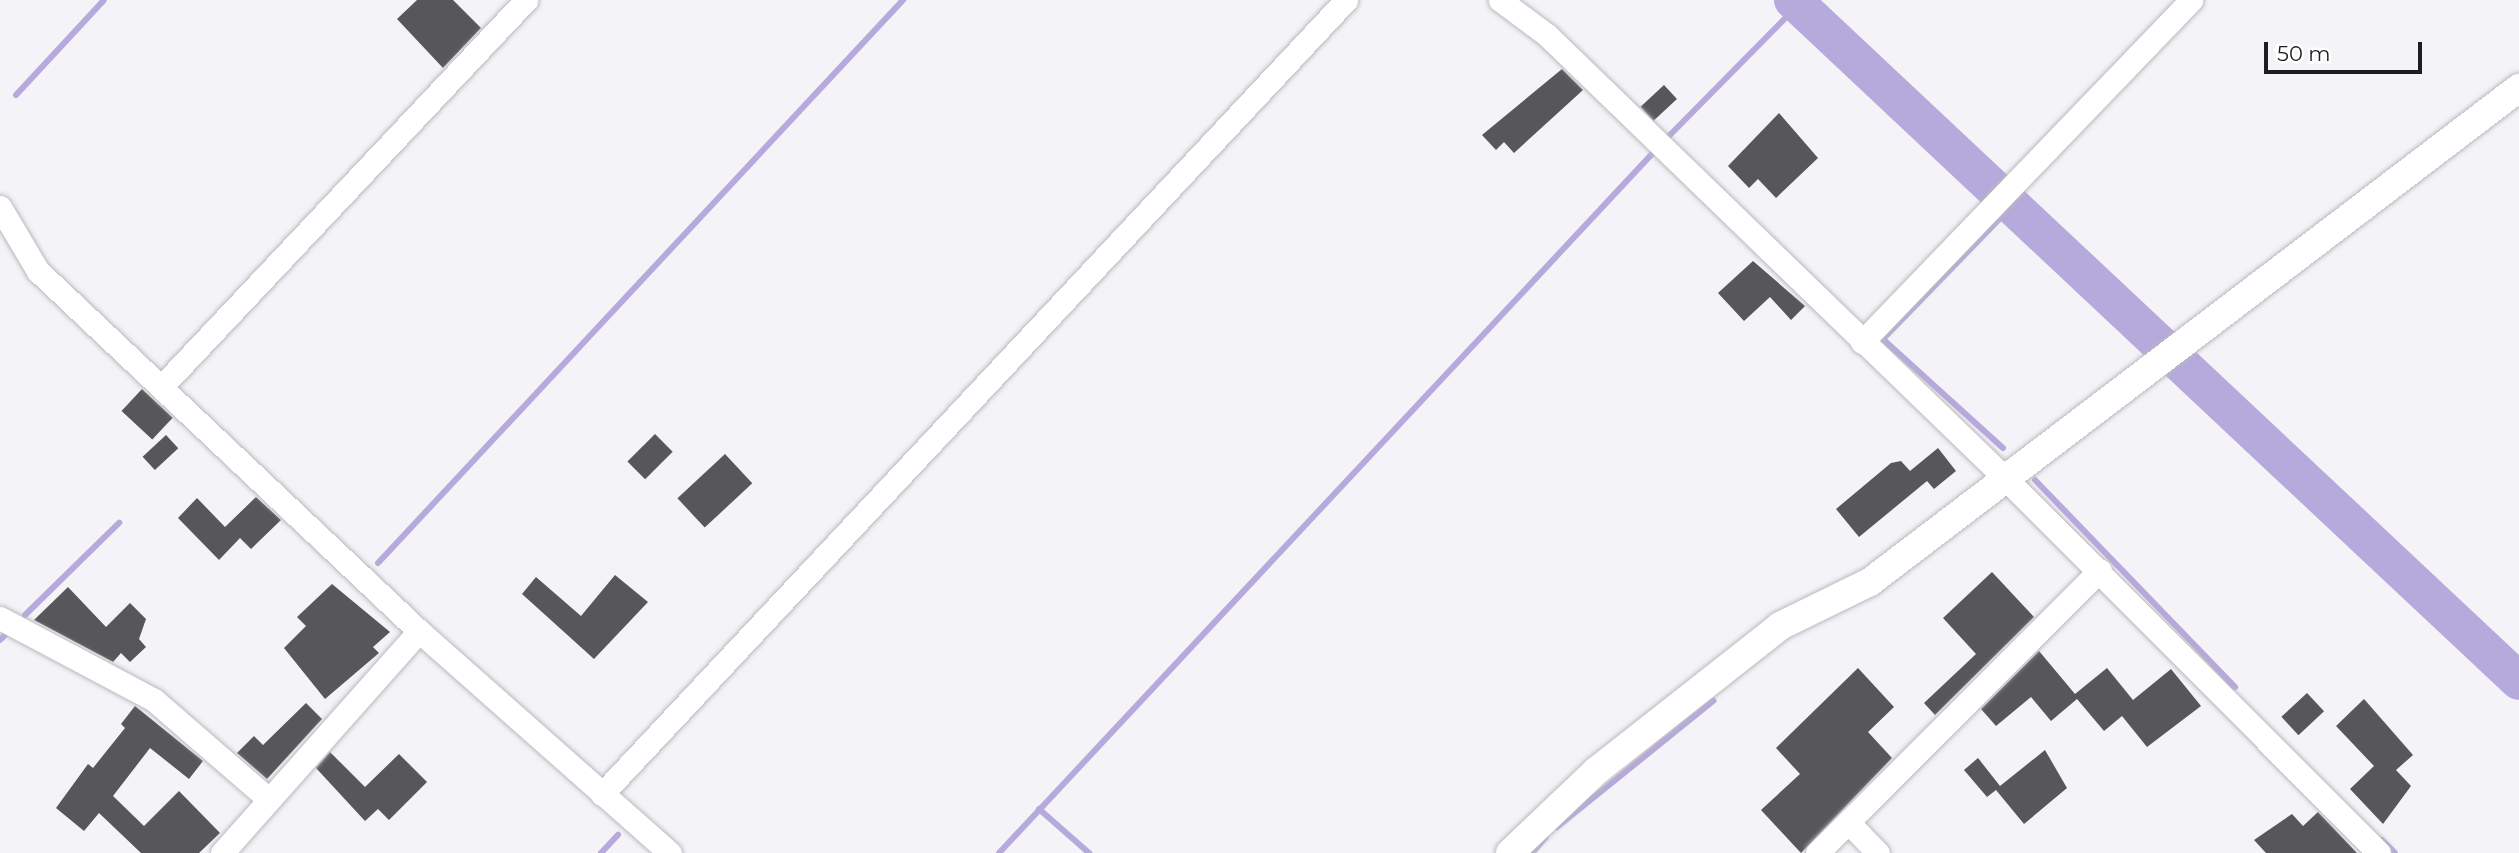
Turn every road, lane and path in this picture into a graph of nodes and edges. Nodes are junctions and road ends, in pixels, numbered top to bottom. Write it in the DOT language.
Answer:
graph roads {
  1 [pos="526,0"];
  2 [pos="1346,0"];
  3 [pos="1500,0"];
  4 [pos="2190,0"];
  5 [pos="2519,88"];
  6 [pos="0,207"];
  7 [pos="1862,342"];
  8 [pos="164,384"];
  9 [pos="2007,480"];
  10 [pos="2101,570"];
  11 [pos="0,618"];
  12 [pos="419,631"];
  13 [pos="602,794"];
  14 [pos="266,797"];
  15 [pos="1848,822"];
  16 [pos="222,853"];
  17 [pos="670,853"];
  18 [pos="1510,853"];
  19 [pos="1817,853"];
  20 [pos="1878,853"];
  21 [pos="2379,853"];
  1 -- 8 [label="street"];
  2 -- 13 [label="street"];
  3 -- 7 [label="street"];
  4 -- 7 [label="street"];
  5 -- 9 [label="street"];
  6 -- 8 [label="street"];
  7 -- 9 [label="street"];
  8 -- 12 [label="street"];
  9 -- 10 [label="street"];
  9 -- 18 [label="street"];
  10 -- 15 [label="street"];
  10 -- 21 [label="street"];
  11 -- 14 [label="street"];
  12 -- 13 [label="street"];
  12 -- 14 [label="street"];
  13 -- 17 [label="street"];
  14 -- 16 [label="street"];
  15 -- 19 [label="street"];
  15 -- 20 [label="street"];
}
